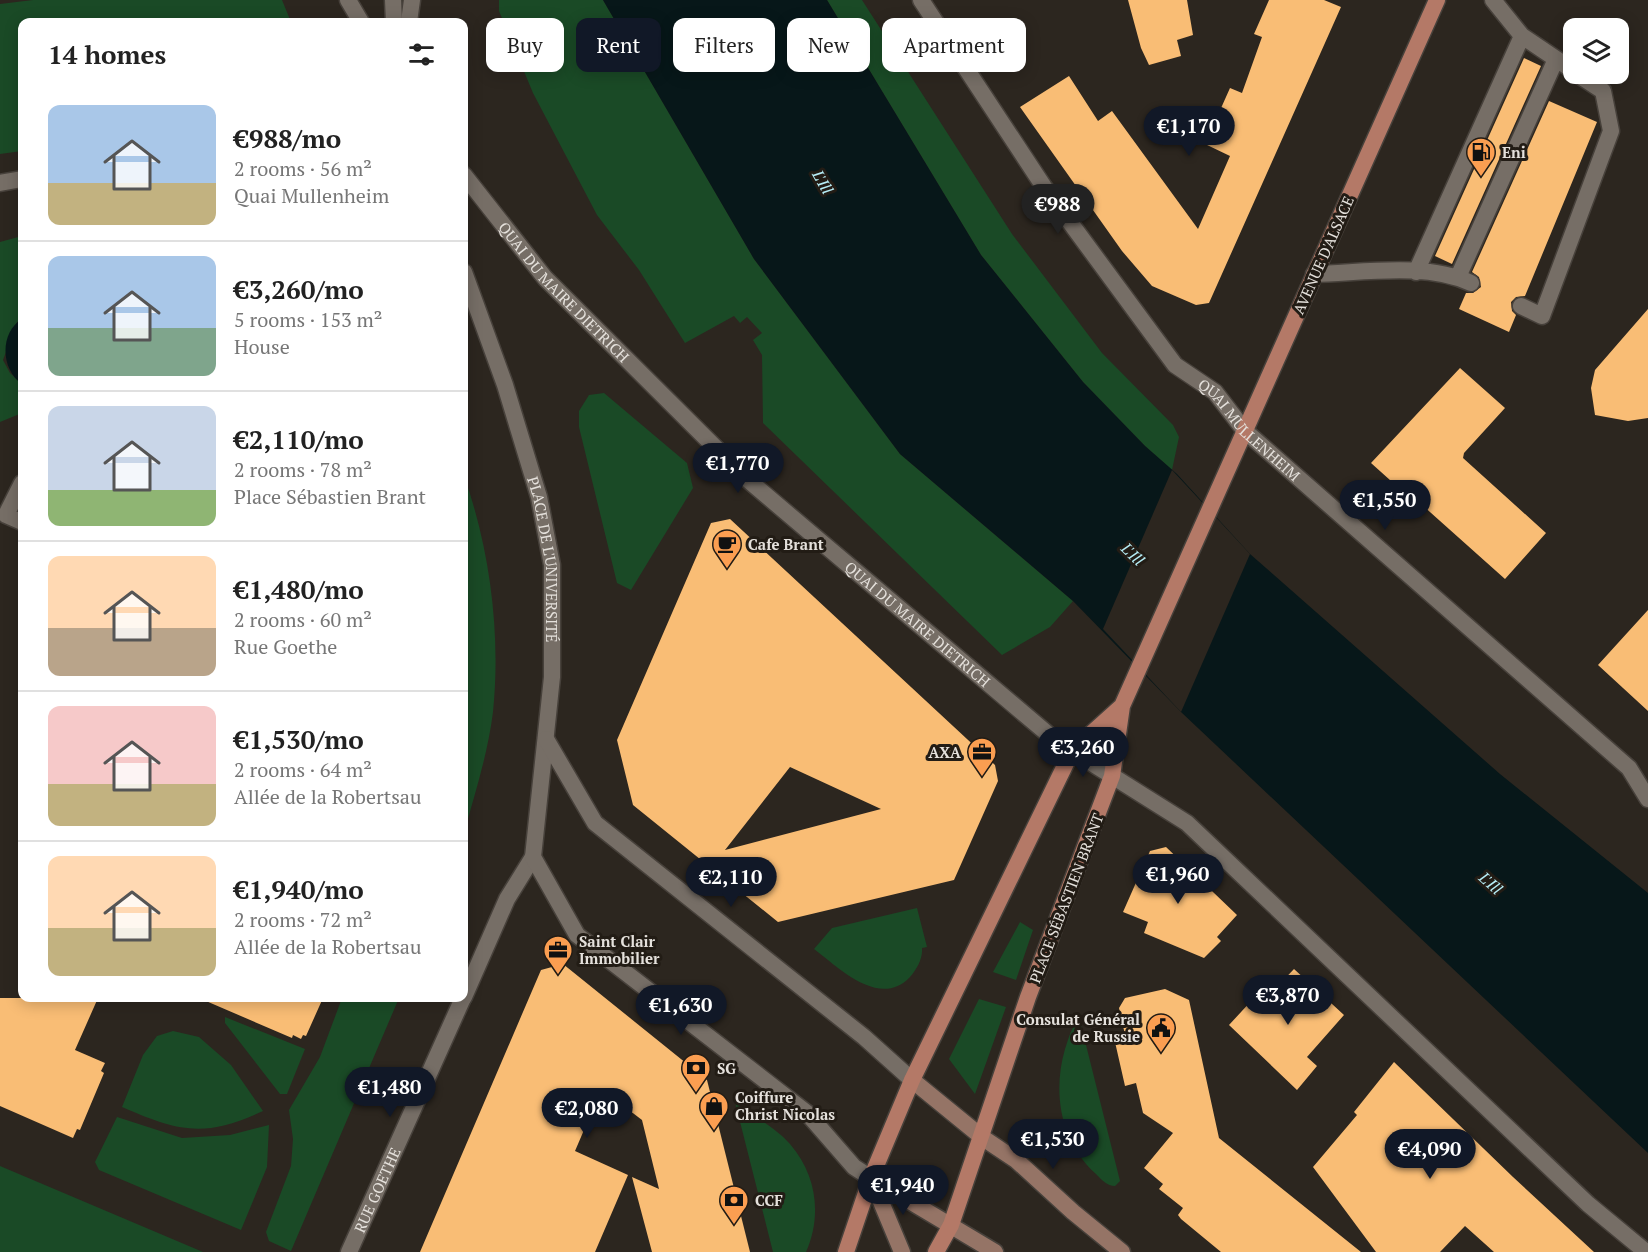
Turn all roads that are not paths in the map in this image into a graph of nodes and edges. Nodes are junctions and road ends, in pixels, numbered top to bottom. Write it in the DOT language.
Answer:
graph roads {
  1 [pos="348,0"];
  2 [pos="393,0"];
  3 [pos="412,0"];
  4 [pos="922,0"];
  5 [pos="1437,0"];
  6 [pos="1493,0"];
  7 [pos="358,18"];
  8 [pos="394,18"];
  9 [pos="410,18"];
  10 [pos="1521,36"];
  11 [pos="1556,59"];
  12 [pos="1563,64"];
  13 [pos="1592,84"];
  14 [pos="18,180"];
  15 [pos="468,180"];
  16 [pos="0,183"];
  17 [pos="1416,272"];
  18 [pos="1314,274"];
  19 [pos="468,283"];
  20 [pos="1521,306"];
  21 [pos="1245,431"];
  22 [pos="18,491"];
  23 [pos="18,520"];
  24 [pos="1122,706"];
  25 [pos="546,739"];
  26 [pos="1072,751"];
  27 [pos="1112,776"];
  28 [pos="1648,799"];
  29 [pos="533,857"];
  30 [pos="468,986"];
  31 [pos="461,1002"];
  32 [pos="912,1080"];
  33 [pos="982,1138"];
  34 [pos="871,1178"];
  35 [pos="951,1225"];
  36 [pos="349,1252"];
  37 [pos="846,1252"];
  38 [pos="902,1252"];
  39 [pos="936,1252"];
  40 [pos="995,1252"];
  41 [pos="1122,1252"];
  42 [pos="1646,1252"];
  1 -- 7 [label="street"];
  2 -- 8 [label="street"];
  3 -- 9 [label="street"];
  4 -- 21 [label="street, QUAI MULLENHEIM"];
  5 -- 18 [label="main road, AVENUE D'ALSACE"];
  6 -- 10 [label="street"];
  10 -- 11 [label="street"];
  10 -- 17 [label="street"];
  11 -- 12 [label="street"];
  11 -- 17 [label="street"];
  13 -- 20 [label="street"];
  14 -- 16 [label="street"];
  15 -- 26 [label="street, QUAI DU MAIRE DIETRICH"];
  17 -- 18 [label="street"];
  18 -- 21 [label="main road, AVENUE D'ALSACE"];
  19 -- 25 [label="street, PLACE DE L'UNIVERSITÉ"];
  21 -- 24 [label="main road, AVENUE D'ALSACE"];
  21 -- 28 [label="street, QUAI MULLENHEIM"];
  22 -- 23 [label="street"];
  24 -- 26 [label="main road"];
  24 -- 27 [label="main road, PLACE SÉBASTIEN BRANT"];
  25 -- 29 [label="street, PLACE DE L'UNIVERSITÉ"];
  25 -- 32 [label="street"];
  26 -- 27 [label="street, QUAI DU MAIRE DIETRICH"];
  26 -- 32 [label="main road"];
  27 -- 33 [label="main road, PLACE SÉBASTIEN BRANT"];
  27 -- 42 [label="street, QUAI DU MAIRE DIETRICH"];
  29 -- 30 [label="street, RUE GOETHE"];
  29 -- 34 [label="street"];
  31 -- 36 [label="street, RUE GOETHE"];
  32 -- 33 [label="main road"];
  32 -- 34 [label="main road"];
  33 -- 35 [label="main road, PLACE SÉBASTIEN BRANT"];
  33 -- 41 [label="main road"];
  34 -- 35 [label="main road"];
  34 -- 37 [label="main road"];
  34 -- 38 [label="main road"];
  35 -- 39 [label="main road, PLACE SÉBASTIEN BRANT"];
  35 -- 40 [label="main road"];
}
